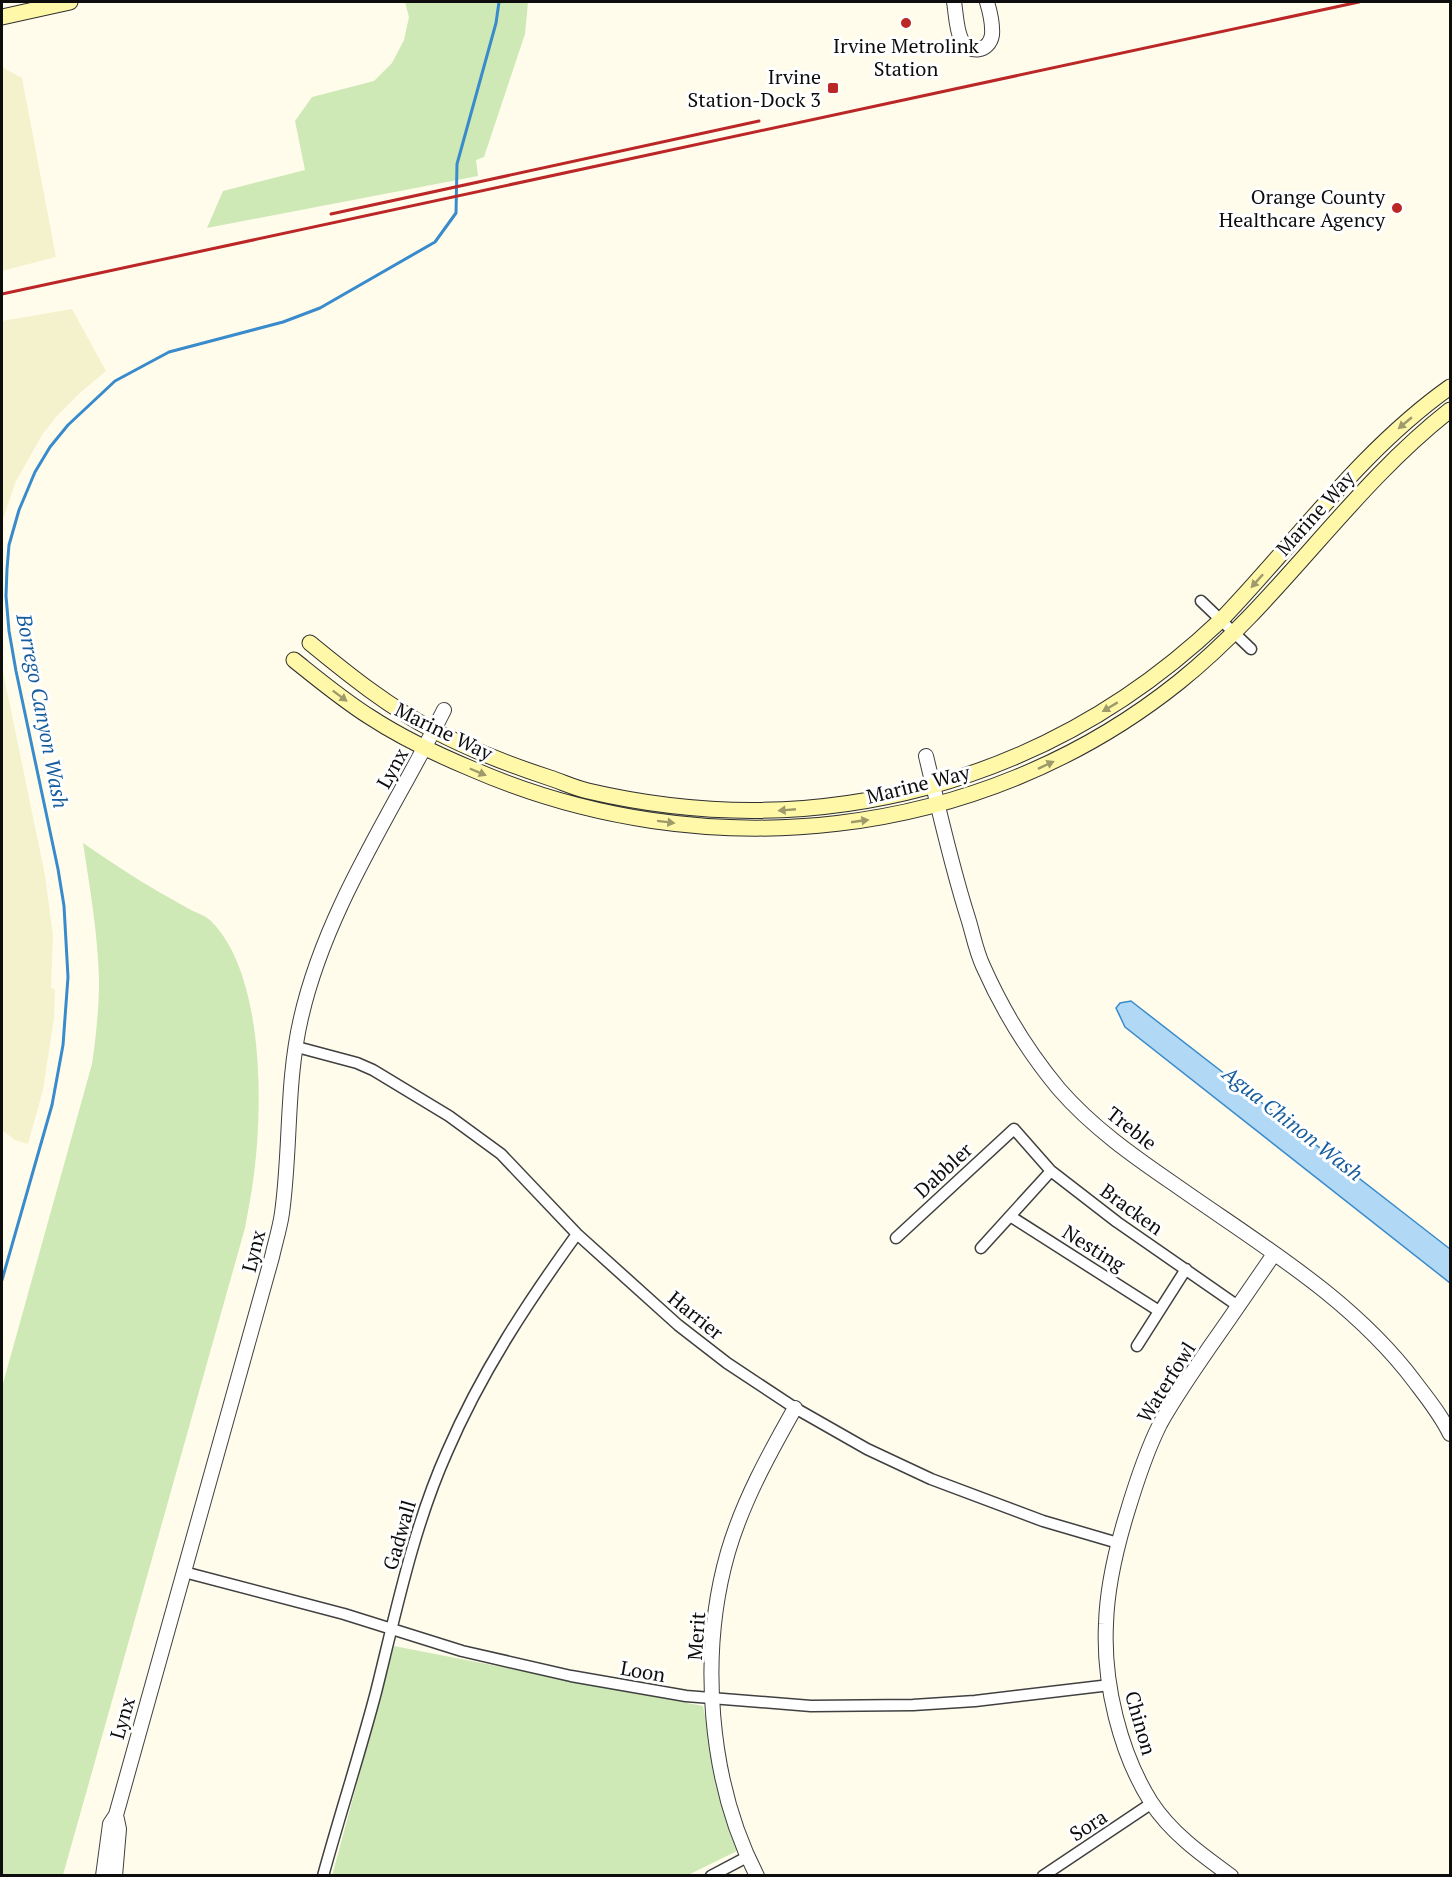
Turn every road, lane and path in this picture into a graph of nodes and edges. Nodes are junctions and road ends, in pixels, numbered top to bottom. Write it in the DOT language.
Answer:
graph roads {
  1 [pos="70,2"];
  2 [pos="954,2"];
  3 [pos="987,2"];
  4 [pos="32,6"];
  5 [pos="7,11"];
  6 [pos="1450,387"];
  7 [pos="1450,410"];
  8 [pos="1201,601"];
  9 [pos="1221,621"];
  10 [pos="1235,634"];
  11 [pos="310,643"];
  12 [pos="1251,649"];
  13 [pos="294,660"];
  14 [pos="444,710"];
  15 [pos="434,730"];
  16 [pos="425,748"];
  17 [pos="926,756"];
  18 [pos="933,785"];
  19 [pos="938,804"];
  20 [pos="297,1047"];
  21 [pos="1014,1129"];
  22 [pos="1051,1171"];
  23 [pos="1010,1216"];
  24 [pos="578,1234"];
  25 [pos="896,1238"];
  26 [pos="981,1248"];
  27 [pos="1274,1254"];
  28 [pos="1185,1269"];
  29 [pos="1238,1306"];
  30 [pos="1159,1311"];
  31 [pos="1137,1346"];
  32 [pos="795,1408"];
  33 [pos="1450,1434"];
  34 [pos="1118,1543"];
  35 [pos="184,1572"];
  36 [pos="391,1629"];
  37 [pos="1110,1685"];
  38 [pos="713,1698"];
  39 [pos="1152,1803"];
  40 [pos="116,1815"];
  41 [pos="747,1857"];
  42 [pos="103,1875"];
  43 [pos="115,1875"];
  44 [pos="324,1875"];
  45 [pos="711,1875"];
  46 [pos="757,1875"];
  47 [pos="1043,1875"];
  48 [pos="1231,1875"];
  1 -- 4 [label="main road"];
  2 -- 3 [label="street"];
  4 -- 5 [label="main road"];
  6 -- 9 [label="main road, Marine Way, one-way"];
  7 -- 10 [label="main road, Marine Way"];
  8 -- 9 [label="street"];
  9 -- 10 [label="street"];
  9 -- 18 [label="main road, Marine Way, one-way"];
  10 -- 12 [label="street"];
  19 -- 10 [label="main road, Marine Way, one-way"];
  11 -- 15 [label="main road, Marine Way"];
  13 -- 16 [label="main road, Marine Way, one-way"];
  14 -- 15 [label="street, Lynx"];
  15 -- 16 [label="street, Lynx"];
  18 -- 15 [label="main road, Marine Way, one-way"];
  16 -- 19 [label="main road, Marine Way, one-way"];
  16 -- 20 [label="street, Lynx"];
  17 -- 18 [label="street, Treble"];
  18 -- 19 [label="street, Treble"];
  19 -- 27 [label="street, Treble"];
  20 -- 24 [label="street, Harrier"];
  20 -- 35 [label="street, Lynx"];
  21 -- 22 [label="street, Bracken"];
  21 -- 25 [label="street, Dabbler"];
  22 -- 23 [label="street"];
  22 -- 28 [label="street, Bracken"];
  23 -- 26 [label="street"];
  23 -- 30 [label="street, Nesting"];
  24 -- 32 [label="street, Harrier"];
  24 -- 36 [label="street, Gadwall"];
  27 -- 29 [label="street, Waterfowl"];
  27 -- 33 [label="street, Treble"];
  28 -- 29 [label="street, Bracken"];
  28 -- 30 [label="street"];
  29 -- 34 [label="street, Waterfowl"];
  30 -- 31 [label="street"];
  32 -- 34 [label="street, Harrier"];
  32 -- 38 [label="street, Merit"];
  34 -- 37 [label="street, Chinon"];
  35 -- 36 [label="street, Loon"];
  35 -- 40 [label="street, Lynx"];
  36 -- 38 [label="street, Loon"];
  36 -- 44 [label="street, Gadwall"];
  37 -- 38 [label="street, Loon"];
  37 -- 39 [label="street, Chinon"];
  38 -- 41 [label="street, Merit"];
  39 -- 47 [label="street, Sora"];
  39 -- 48 [label="street, Chinon"];
  40 -- 42 [label="street, Lynx"];
  40 -- 43 [label="street, Lynx"];
  41 -- 45 [label="street"];
  41 -- 46 [label="street, Merit"];
}
